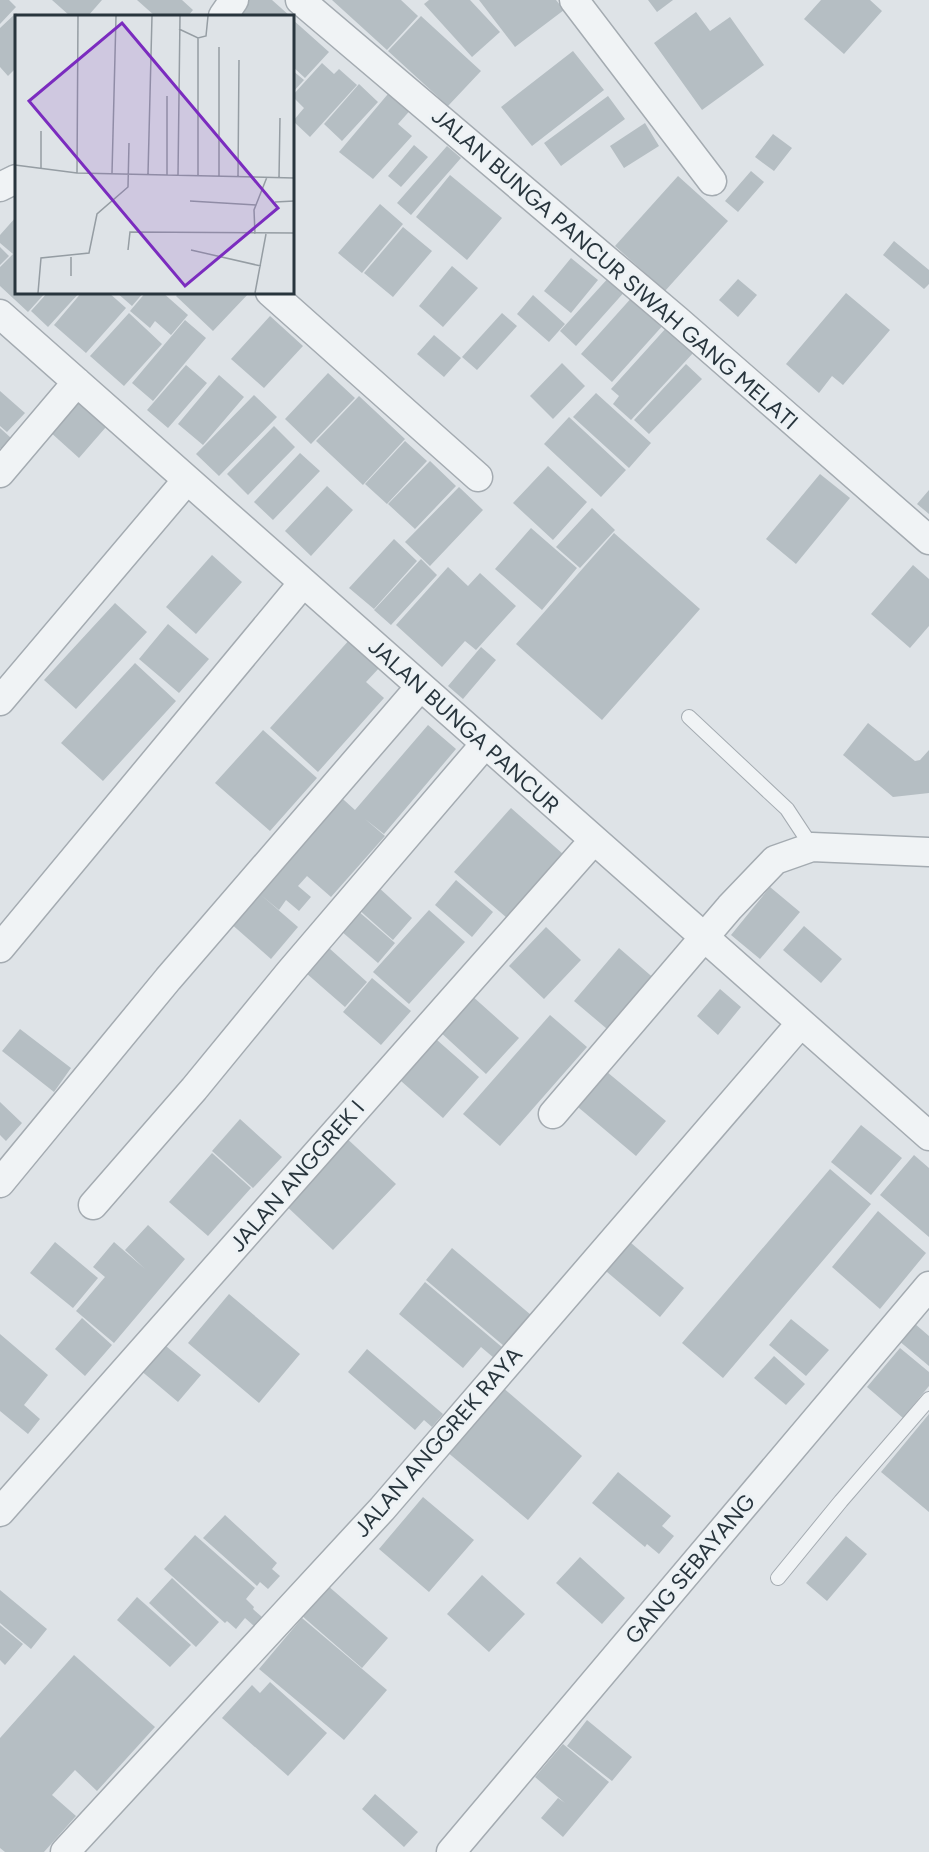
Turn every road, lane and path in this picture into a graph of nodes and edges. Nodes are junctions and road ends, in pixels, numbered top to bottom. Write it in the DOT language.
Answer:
graph roads {
  1 [pos="234,0"];
  2 [pos="300,0"];
  3 [pos="574,0"];
  4 [pos="224,15"];
  5 [pos="15,180"];
  6 [pos="712,181"];
  7 [pos="0,187"];
  8 [pos="272,294"];
  9 [pos="0,314"];
  10 [pos="77,382"];
  11 [pos="0,473"];
  12 [pos="477,477"];
  13 [pos="187,480"];
  14 [pos="929,540"];
  15 [pos="303,583"];
  16 [pos="420,687"];
  17 [pos="0,701"];
  18 [pos="690,717"];
  19 [pos="485,744"];
  20 [pos="594,840"];
  21 [pos="812,847"];
  22 [pos="929,852"];
  23 [pos="704,937"];
  24 [pos="0,948"];
  25 [pos="801,1023"];
  26 [pos="553,1114"];
  27 [pos="929,1136"];
  28 [pos="0,1183"];
  29 [pos="93,1205"];
  30 [pos="929,1286"];
  31 [pos="929,1399"];
  32 [pos="0,1512"];
  33 [pos="778,1578"];
  34 [pos="65,1852"];
  35 [pos="451,1852"];
  1 -- 4 [label="street"];
  2 -- 14 [label="street, JALAN BUNGA PANCUR SIWAH GANG MELATI"];
  3 -- 6 [label="street"];
  5 -- 7 [label="street"];
  8 -- 12 [label="street"];
  9 -- 10 [label="street, JALAN BUNGA PANCUR"];
  10 -- 11 [label="street"];
  10 -- 13 [label="street, JALAN BUNGA PANCUR"];
  13 -- 15 [label="street, JALAN BUNGA PANCUR"];
  13 -- 17 [label="street"];
  15 -- 16 [label="street, JALAN BUNGA PANCUR"];
  15 -- 24 [label="street"];
  16 -- 19 [label="street, JALAN BUNGA PANCUR"];
  16 -- 28 [label="street"];
  18 -- 21 [label="lane"];
  19 -- 20 [label="street, JALAN BUNGA PANCUR"];
  19 -- 29 [label="street"];
  20 -- 23 [label="street, JALAN BUNGA PANCUR"];
  20 -- 32 [label="street, JALAN ANGGREK I"];
  21 -- 22 [label="street"];
  21 -- 23 [label="street"];
  23 -- 25 [label="street, JALAN BUNGA PANCUR"];
  23 -- 26 [label="street"];
  25 -- 27 [label="street, JALAN BUNGA PANCUR"];
  25 -- 34 [label="street, JALAN ANGGREK RAYA"];
  30 -- 35 [label="street, GANG SEBAYANG"];
  31 -- 33 [label="lane"];
}
